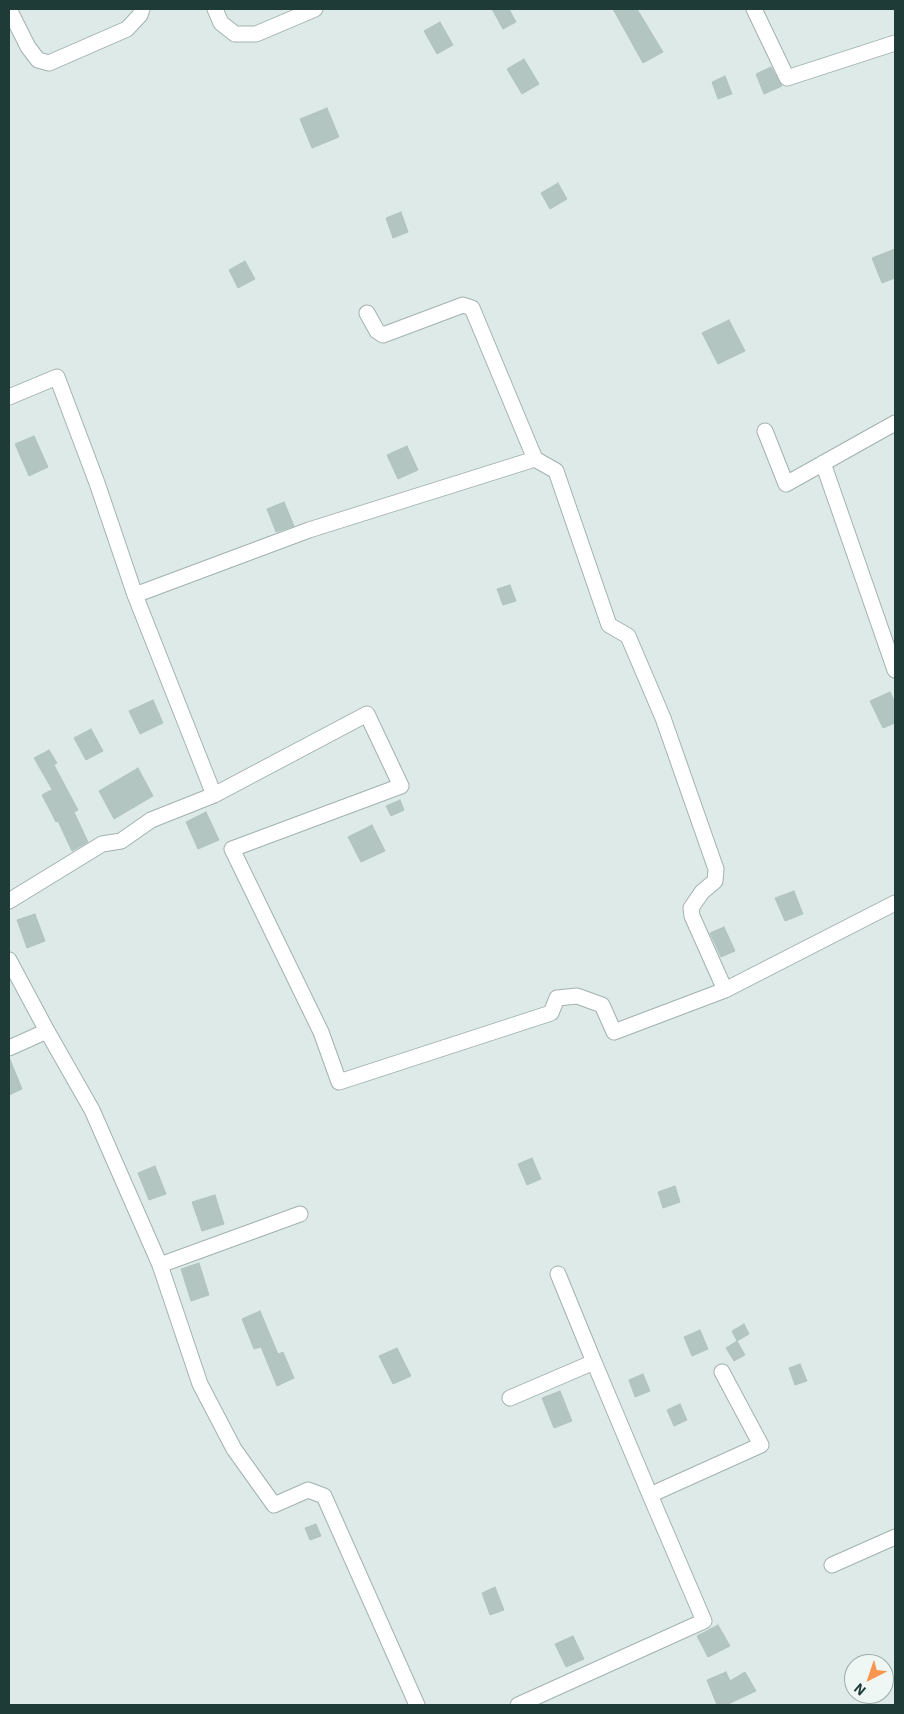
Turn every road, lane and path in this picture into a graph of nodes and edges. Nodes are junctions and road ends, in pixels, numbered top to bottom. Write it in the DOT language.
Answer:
graph roads {
  1 [pos="9,9"];
  2 [pos="142,9"];
  3 [pos="215,9"];
  4 [pos="315,9"];
  5 [pos="754,9"];
  6 [pos="895,43"];
  7 [pos="367,313"];
  8 [pos="9,397"];
  9 [pos="895,423"];
  10 [pos="764,431"];
  11 [pos="535,458"];
  12 [pos="824,463"];
  13 [pos="135,595"];
  14 [pos="895,670"];
  15 [pos="214,795"];
  16 [pos="9,901"];
  17 [pos="895,903"];
  18 [pos="9,960"];
  19 [pos="725,990"];
  20 [pos="47,1032"];
  21 [pos="9,1048"];
  22 [pos="300,1214"];
  23 [pos="160,1265"];
  24 [pos="558,1274"];
  25 [pos="594,1362"];
  26 [pos="722,1372"];
  27 [pos="510,1398"];
  28 [pos="650,1495"];
  29 [pos="895,1537"];
  30 [pos="832,1565"];
  31 [pos="417,1705"];
  32 [pos="518,1705"];
  1 -- 2 [label="street"];
  3 -- 4 [label="street"];
  5 -- 6 [label="street"];
  7 -- 11 [label="street"];
  8 -- 13 [label="street"];
  9 -- 12 [label="street"];
  10 -- 12 [label="street"];
  11 -- 13 [label="street"];
  11 -- 19 [label="street"];
  12 -- 14 [label="street"];
  13 -- 15 [label="street"];
  15 -- 16 [label="street"];
  15 -- 19 [label="street"];
  17 -- 19 [label="street"];
  18 -- 20 [label="street"];
  20 -- 21 [label="street"];
  20 -- 23 [label="street"];
  22 -- 23 [label="street"];
  23 -- 31 [label="street"];
  24 -- 25 [label="street"];
  25 -- 27 [label="street"];
  25 -- 28 [label="street"];
  26 -- 28 [label="street"];
  28 -- 32 [label="street"];
  29 -- 30 [label="street"];
}
